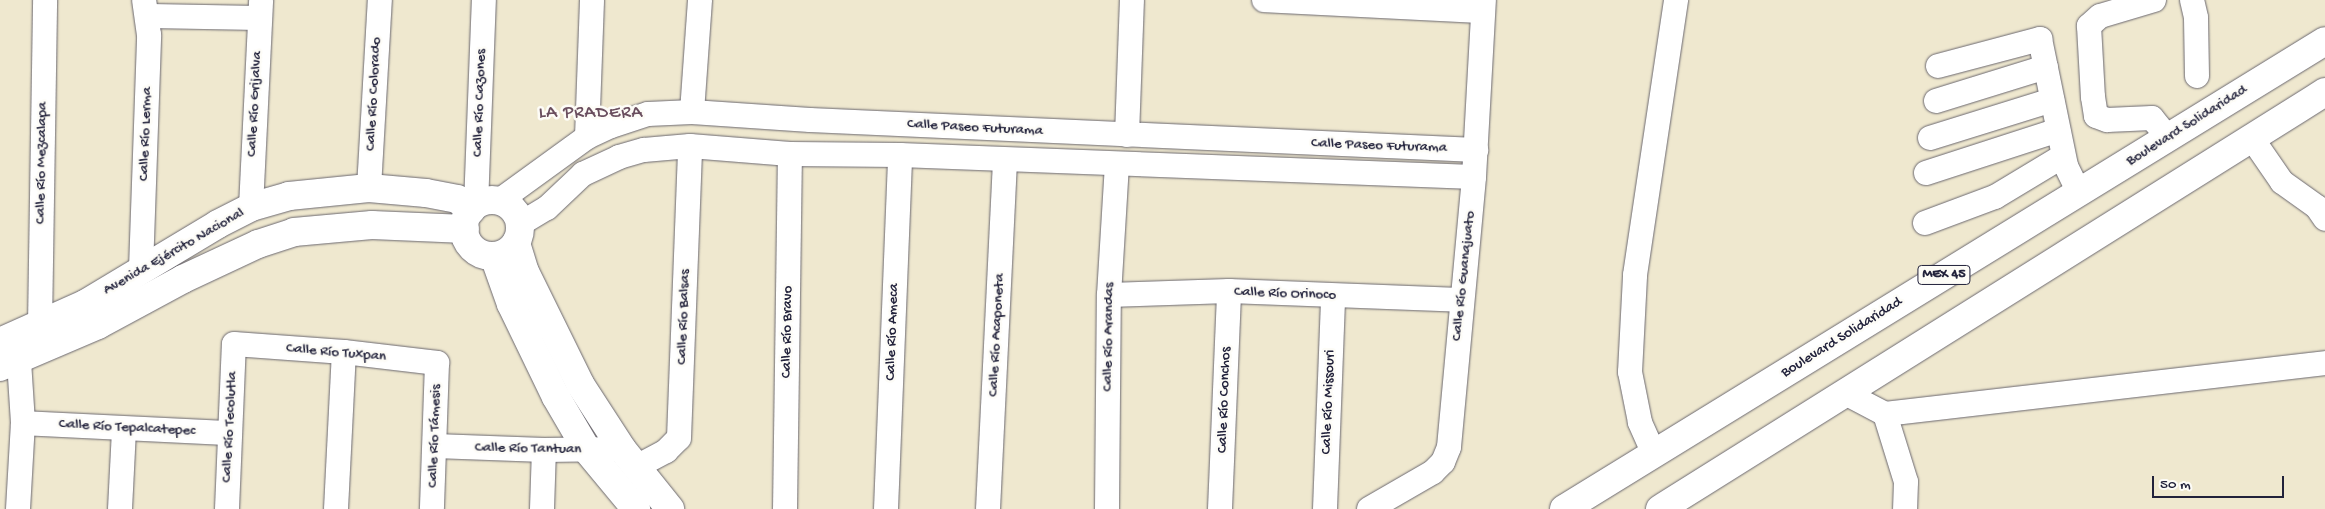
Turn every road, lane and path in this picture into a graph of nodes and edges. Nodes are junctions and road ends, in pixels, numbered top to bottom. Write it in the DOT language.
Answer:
graph roads {
  1 [pos="45,0"];
  2 [pos="380,0"];
  3 [pos="484,0"];
  4 [pos="592,0"];
  5 [pos="700,0"];
  6 [pos="1132,0"];
  7 [pos="1264,0"];
  8 [pos="1676,0"];
  9 [pos="2154,0"];
  10 [pos="2192,0"];
  11 [pos="1346,2"];
  12 [pos="1484,6"];
  13 [pos="146,8"];
  14 [pos="260,9"];
  15 [pos="2325,41"];
  16 [pos="1938,66"];
  17 [pos="2046,67"];
  18 [pos="2197,76"];
  19 [pos="2325,92"];
  20 [pos="2052,100"];
  21 [pos="1936,101"];
  22 [pos="692,112"];
  23 [pos="854,122"];
  24 [pos="2058,130"];
  25 [pos="1067,132"];
  26 [pos="1127,135"];
  27 [pos="1154,136"];
  28 [pos="2252,136"];
  29 [pos="587,137"];
  30 [pos="1930,138"];
  31 [pos="2168,138"];
  32 [pos="690,146"];
  33 [pos="1476,150"];
  34 [pos="851,153"];
  35 [pos="790,154"];
  36 [pos="900,155"];
  37 [pos="2064,156"];
  38 [pos="1005,161"];
  39 [pos="1065,162"];
  40 [pos="1117,166"];
  41 [pos="1152,166"];
  42 [pos="1926,173"];
  43 [pos="1474,177"];
  44 [pos="369,188"];
  45 [pos="2079,192"];
  46 [pos="251,208"];
  47 [pos="478,211"];
  48 [pos="2325,219"];
  49 [pos="1925,224"];
  50 [pos="510,241"];
  51 [pos="141,269"];
  52 [pos="1229,291"];
  53 [pos="1109,295"];
  54 [pos="1334,296"];
  55 [pos="1460,300"];
  56 [pos="40,325"];
  57 [pos="0,342"];
  58 [pos="234,344"];
  59 [pos="344,352"];
  60 [pos="437,363"];
  61 [pos="10,364"];
  62 [pos="2325,364"];
  63 [pos="1845,393"];
  64 [pos="1885,414"];
  65 [pos="24,423"];
  66 [pos="124,429"];
  67 [pos="230,433"];
  68 [pos="435,446"];
  69 [pos="544,450"];
  70 [pos="587,450"];
  71 [pos="1654,454"];
  72 [pos="630,457"];
  73 [pos="18,509"];
  74 [pos="120,509"];
  75 [pos="227,509"];
  76 [pos="336,509"];
  77 [pos="432,509"];
  78 [pos="542,509"];
  79 [pos="636,509"];
  80 [pos="670,509"];
  81 [pos="785,509"];
  82 [pos="886,509"];
  83 [pos="988,509"];
  84 [pos="1106,509"];
  85 [pos="1220,509"];
  86 [pos="1325,509"];
  87 [pos="1369,509"];
  88 [pos="1564,509"];
  89 [pos="1660,509"];
  90 [pos="1905,509"];
  1 -- 56 [label="street, Calle Río Mezcalapa"];
  2 -- 44 [label="street, Calle Río Colorado"];
  3 -- 47 [label="street, Calle Río Cazones"];
  4 -- 29 [label="street"];
  5 -- 22 [label="street"];
  6 -- 26 [label="street"];
  7 -- 11 [label="street"];
  8 -- 71 [label="street"];
  9 -- 31 [label="street"];
  10 -- 18 [label="street"];
  11 -- 12 [label="street"];
  12 -- 33 [label="street, Calle Río Guanajuato"];
  13 -- 14 [label="street"];
  13 -- 51 [label="street, Calle Río Lerma"];
  14 -- 46 [label="street, Calle Río Grijalva"];
  15 -- 31 [label="main road, Boulevard Solidaridad / MEX 45"];
  16 -- 17 [label="street"];
  17 -- 20 [label="street"];
  17 -- 21 [label="street"];
  19 -- 28 [label="main road, MEX 45"];
  20 -- 24 [label="street"];
  20 -- 30 [label="street"];
  22 -- 23 [label="street, Calle Paseo Futurama"];
  22 -- 29 [label="street, Calle Paseo Futurama"];
  23 -- 25 [label="street, Calle Paseo Futurama"];
  23 -- 34 [label="street"];
  24 -- 37 [label="street"];
  24 -- 42 [label="street"];
  25 -- 26 [label="street, Calle Paseo Futurama"];
  25 -- 39 [label="street"];
  26 -- 27 [label="street, Calle Paseo Futurama"];
  27 -- 33 [label="street, Calle Paseo Futurama"];
  27 -- 41 [label="street"];
  28 -- 48 [label="street"];
  28 -- 63 [label="main road, MEX 45"];
  29 -- 47 [label="street, Calle Paseo Futurama"];
  31 -- 45 [label="main road, Boulevard Solidaridad / MEX 45"];
  32 -- 35 [label="street, Calle Paseo Futurama"];
  32 -- 50 [label="street, Calle Paseo Futurama"];
  32 -- 72 [label="street, Calle Río Balsas"];
  33 -- 43 [label="street, Calle Río Guanajuato"];
  34 -- 35 [label="street, Calle Paseo Futurama"];
  34 -- 36 [label="street, Calle Paseo Futurama"];
  35 -- 81 [label="street, Calle Río Bravo"];
  36 -- 38 [label="street, Calle Paseo Futurama"];
  36 -- 82 [label="street, Calle Río Ameca"];
  37 -- 45 [label="street"];
  37 -- 49 [label="street"];
  38 -- 39 [label="street, Calle Paseo Futurama"];
  38 -- 83 [label="street, Calle Río Acaponeta"];
  39 -- 40 [label="street, Calle Paseo Futurama"];
  40 -- 41 [label="street, Calle Paseo Futurama"];
  40 -- 53 [label="street, Calle Río Arandas"];
  41 -- 43 [label="street, Calle Paseo Futurama"];
  43 -- 55 [label="street, Calle Río Guanajuato"];
  44 -- 46 [label="main road, Avenida Ejército Nacional"];
  44 -- 47 [label="main road, Avenida Ejército Nacional"];
  45 -- 71 [label="main road, Boulevard Solidaridad / MEX 45"];
  46 -- 51 [label="main road, Avenida Ejército Nacional"];
  47 -- 50 [label="main road"];
  47 -- 50 [label="main road"];
  47 -- 61 [label="main road, Avenida Ejército Nacional"];
  50 -- 70 [label="main road"];
  50 -- 72 [label="main road"];
  51 -- 56 [label="main road, Avenida Ejército Nacional"];
  52 -- 53 [label="street, Calle Río Orinoco"];
  52 -- 54 [label="street, Calle Río Orinoco"];
  52 -- 85 [label="street, Calle Río Conchos"];
  53 -- 84 [label="street, Calle Río Arandas"];
  54 -- 55 [label="street, Calle Río Orinoco"];
  54 -- 86 [label="street, Calle Río Missouri"];
  55 -- 87 [label="street, Calle Río Guanajuato"];
  56 -- 57 [label="main road, Avenida Ejército Nacional"];
  58 -- 59 [label="street, Calle Río Tuxpan"];
  58 -- 67 [label="street, Calle Río Tecolutla"];
  59 -- 60 [label="street, Calle Río Tuxpan"];
  59 -- 76 [label="street"];
  60 -- 68 [label="street, Calle Río Támesis"];
  61 -- 65 [label="street"];
  62 -- 64 [label="street"];
  63 -- 64 [label="street"];
  63 -- 89 [label="main road, MEX 45"];
  64 -- 90 [label="street"];
  65 -- 66 [label="street, Calle Río Tepalcatepec"];
  65 -- 73 [label="street"];
  66 -- 67 [label="street, Calle Río Tepalcatepec"];
  66 -- 74 [label="street"];
  67 -- 75 [label="street, Calle Río Tecolutla"];
  68 -- 69 [label="street, Calle Río Tantuan"];
  68 -- 77 [label="street, Calle Río Támesis"];
  69 -- 70 [label="street, Calle Río Tantuan"];
  69 -- 78 [label="street"];
  70 -- 72 [label="street, Calle Río Tantuan"];
  70 -- 79 [label="main road"];
  71 -- 88 [label="main road, Boulevard Solidaridad / MEX 45"];
  72 -- 80 [label="main road"];
}
